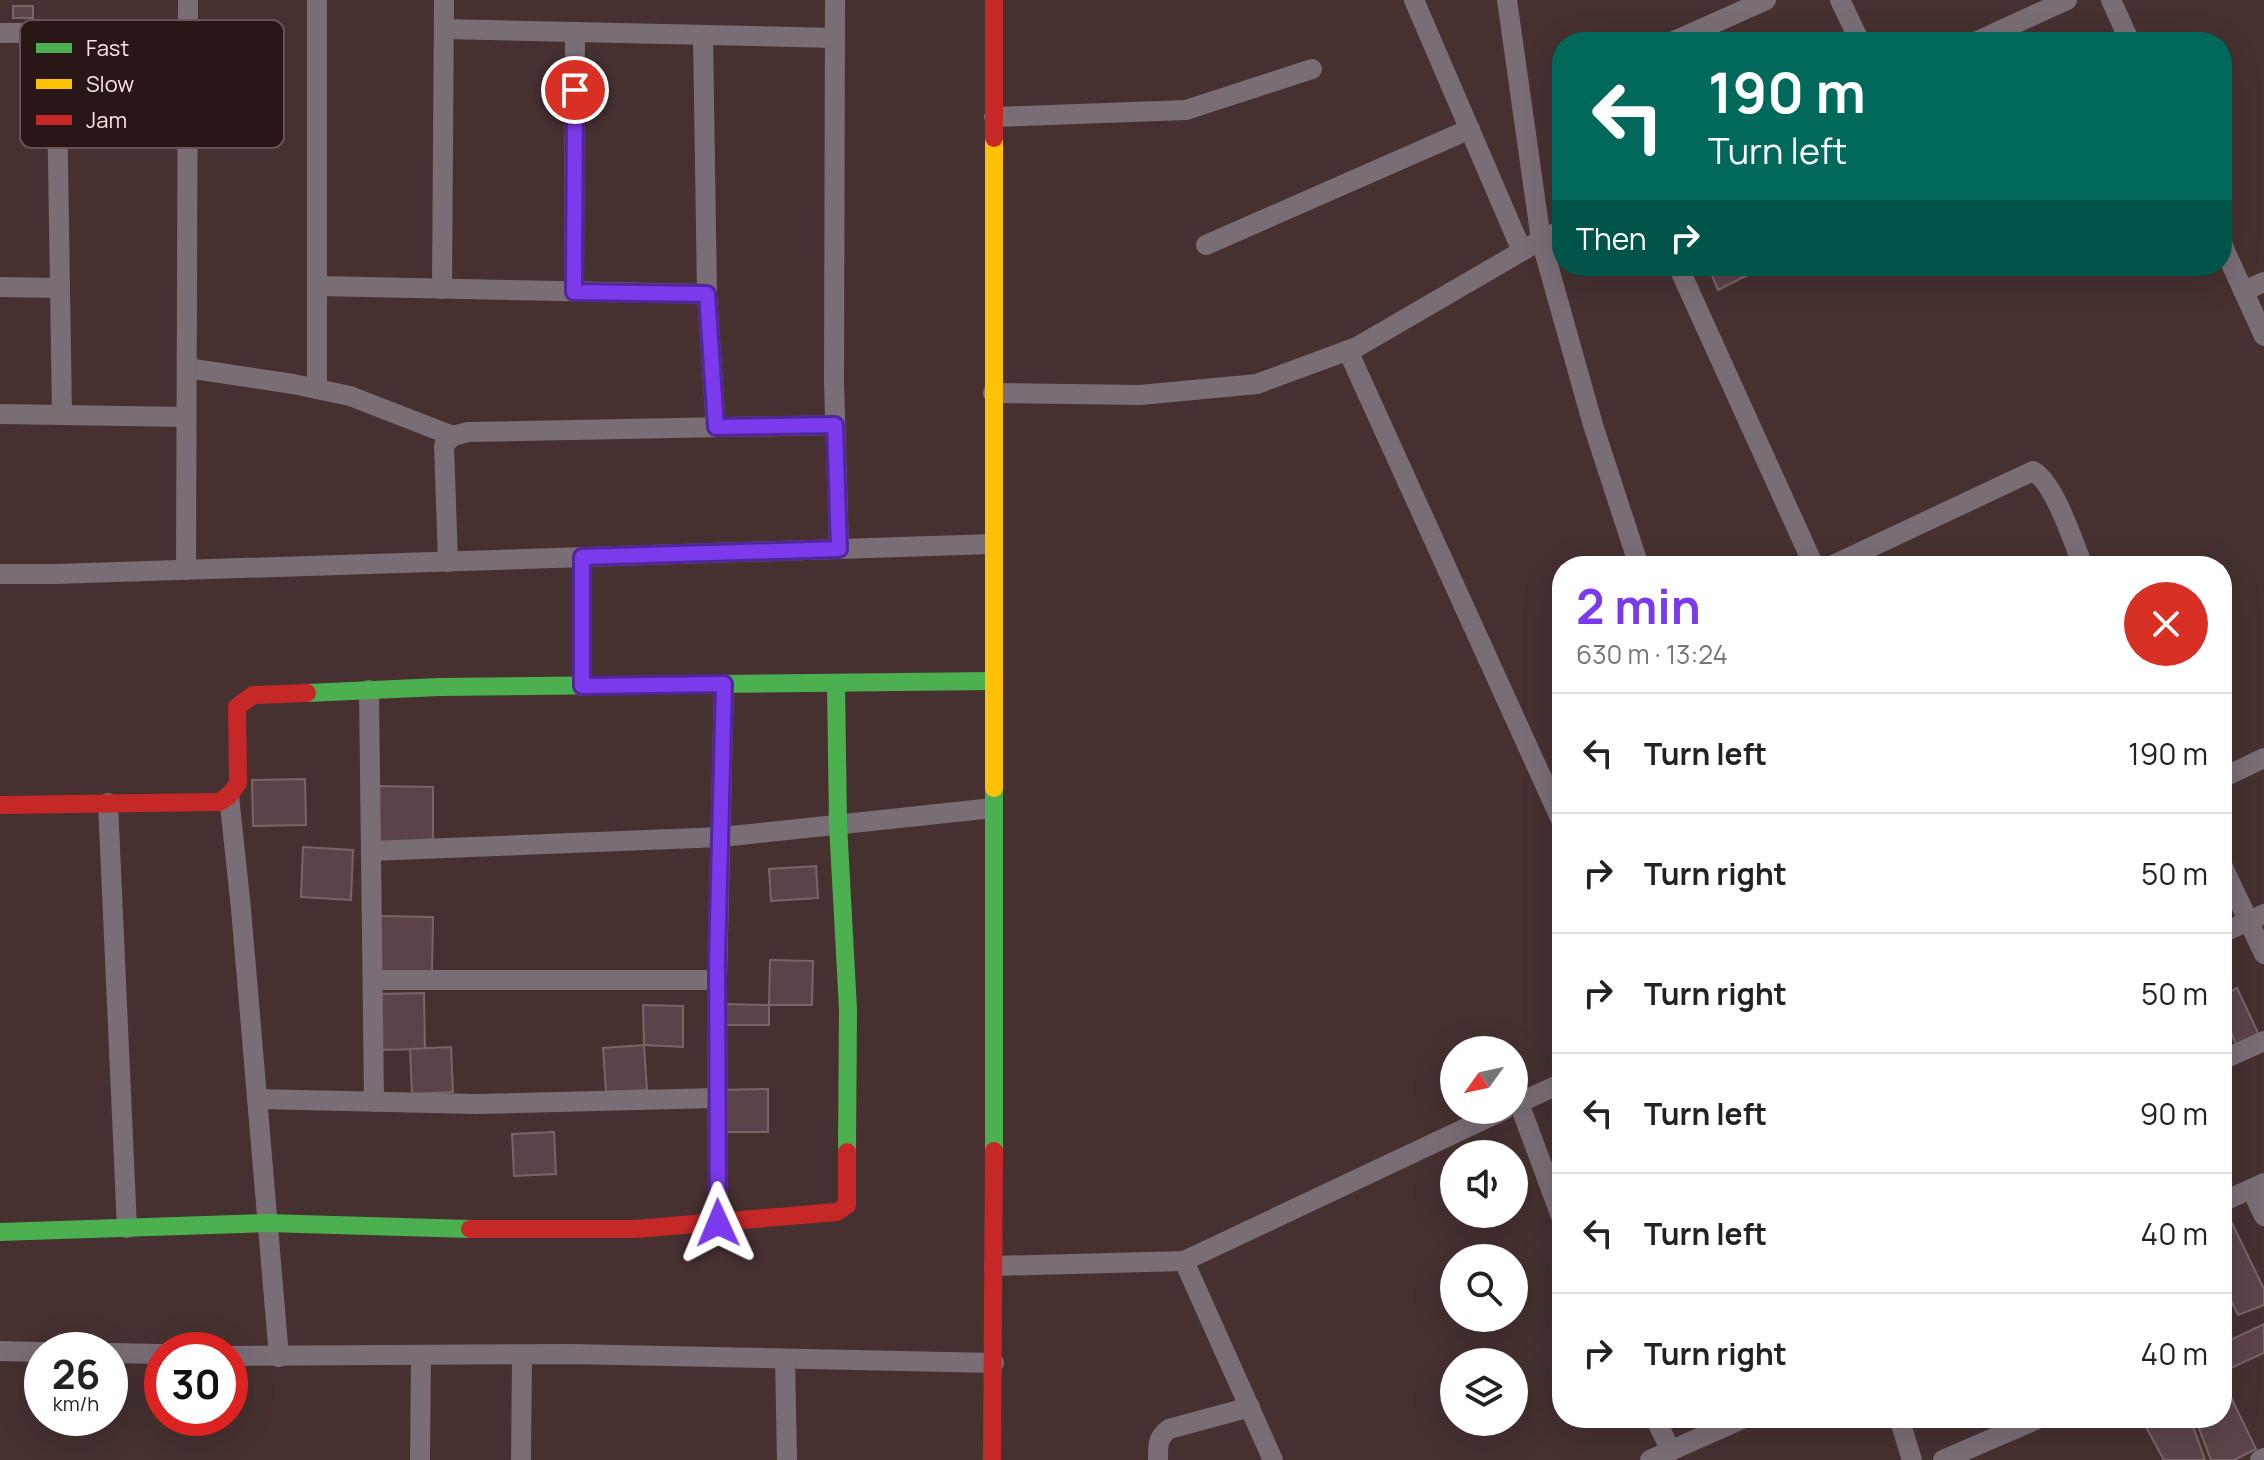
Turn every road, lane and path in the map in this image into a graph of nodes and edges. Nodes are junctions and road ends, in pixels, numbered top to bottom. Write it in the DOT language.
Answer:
graph roads {
  1 [pos="317,0"];
  2 [pos="444,0"];
  3 [pos="835,0"];
  4 [pos="994,0"];
  5 [pos="1414,0"];
  6 [pos="1507,0"];
  7 [pos="1766,0"];
  8 [pos="1840,0"];
  9 [pos="2067,0"];
  10 [pos="2111,0"];
  11 [pos="444,29"];
  12 [pos="575,32"];
  13 [pos="1694,32"];
  14 [pos="1855,32"];
  15 [pos="1997,32"];
  16 [pos="2125,32"];
  17 [pos="703,35"];
  18 [pos="835,38"];
  19 [pos="1312,69"];
  20 [pos="994,117"];
  21 [pos="1470,129"];
  22 [pos="57,148"];
  23 [pos="188,148"];
  24 [pos="1552,235"];
  25 [pos="1541,240"];
  26 [pos="1206,245"];
  27 [pos="1522,251"];
  28 [pos="2232,266"];
  29 [pos="1683,276"];
  30 [pos="2264,282"];
  31 [pos="317,286"];
  32 [pos="0,287"];
  33 [pos="59,288"];
  34 [pos="442,289"];
  35 [pos="2243,291"];
  36 [pos="574,292"];
  37 [pos="707,294"];
  38 [pos="2264,336"];
  39 [pos="1348,351"];
  40 [pos="187,368"];
  41 [pos="317,389"];
  42 [pos="993,393"];
  43 [pos="0,414"];
  44 [pos="62,415"];
  45 [pos="186,417"];
  46 [pos="835,425"];
  47 [pos="716,427"];
  48 [pos="453,436"];
  49 [pos="993,544"];
  50 [pos="839,549"];
  51 [pos="1636,556"];
  52 [pos="1809,556"];
  53 [pos="1852,556"];
  54 [pos="2079,556"];
  55 [pos="582,557"];
  56 [pos="448,562"];
  57 [pos="186,570"];
  58 [pos="0,574"];
  59 [pos="993,681"];
  60 [pos="836,683"];
  61 [pos="724,684"];
  62 [pos="582,686"];
  63 [pos="369,690"];
  64 [pos="2264,758"];
  65 [pos="2232,773"];
  66 [pos="229,796"];
  67 [pos="1552,800"];
  68 [pos="108,803"];
  69 [pos="0,805"];
  70 [pos="993,808"];
  71 [pos="838,824"];
  72 [pos="722,837"];
  73 [pos="371,851"];
  74 [pos="2232,881"];
  75 [pos="2256,918"];
  76 [pos="2232,929"];
  77 [pos="2264,954"];
  78 [pos="373,980"];
  79 [pos="717,980"];
  80 [pos="2264,1041"];
  81 [pos="2232,1055"];
  82 [pos="1552,1088"];
  83 [pos="717,1098"];
  84 [pos="257,1099"];
  85 [pos="1528,1099"];
  86 [pos="374,1102"];
  87 [pos="1474,1124"];
  88 [pos="1520,1124"];
  89 [pos="2258,1186"];
  90 [pos="1552,1196"];
  91 [pos="2232,1198"];
  92 [pos="2264,1216"];
  93 [pos="267,1223"];
  94 [pos="718,1223"];
  95 [pos="127,1228"];
  96 [pos="0,1232"];
  97 [pos="1184,1261"];
  98 [pos="994,1266"];
  99 [pos="0,1351"];
  100 [pos="24,1352"];
  101 [pos="522,1355"];
  102 [pos="248,1356"];
  103 [pos="421,1356"];
  104 [pos="279,1357"];
  105 [pos="785,1359"];
  106 [pos="994,1363"];
  107 [pos="1250,1407"];
  108 [pos="1660,1428"];
  109 [pos="1722,1428"];
  110 [pos="1902,1428"];
  111 [pos="2021,1428"];
  112 [pos="1671,1451"];
  113 [pos="1969,1455"];
  114 [pos="420,1460"];
  115 [pos="521,1460"];
  116 [pos="787,1460"];
  117 [pos="992,1460"];
  118 [pos="1158,1460"];
  119 [pos="1273,1460"];
  120 [pos="1650,1460"];
  121 [pos="1912,1460"];
  122 [pos="1943,1460"];
  1 -- 31 [label="street"];
  2 -- 11 [label="street"];
  3 -- 18 [label="street"];
  4 -- 20 [label="street"];
  5 -- 21 [label="street"];
  6 -- 25 [label="street"];
  7 -- 13 [label="street"];
  8 -- 14 [label="street"];
  9 -- 15 [label="street"];
  10 -- 16 [label="street"];
  11 -- 12 [label="street"];
  11 -- 34 [label="street"];
  12 -- 17 [label="street"];
  12 -- 36 [label="street"];
  17 -- 18 [label="street"];
  17 -- 37 [label="street"];
  18 -- 46 [label="street"];
  19 -- 20 [label="street"];
  20 -- 42 [label="street"];
  21 -- 26 [label="street"];
  21 -- 27 [label="street"];
  22 -- 33 [label="street"];
  23 -- 40 [label="street"];
  24 -- 25 [label="street"];
  25 -- 27 [label="street"];
  25 -- 51 [label="street"];
  27 -- 39 [label="street"];
  28 -- 35 [label="street"];
  29 -- 52 [label="street"];
  30 -- 35 [label="street"];
  31 -- 34 [label="street"];
  31 -- 41 [label="street"];
  32 -- 33 [label="street"];
  33 -- 44 [label="street"];
  34 -- 36 [label="street"];
  35 -- 38 [label="street"];
  36 -- 37 [label="street"];
  37 -- 47 [label="street"];
  39 -- 42 [label="street"];
  39 -- 67 [label="street"];
  40 -- 41 [label="street"];
  40 -- 45 [label="street"];
  41 -- 48 [label="street"];
  42 -- 49 [label="street"];
  43 -- 44 [label="street"];
  44 -- 45 [label="street"];
  45 -- 57 [label="street"];
  46 -- 47 [label="street"];
  46 -- 50 [label="street"];
  47 -- 48 [label="street"];
  48 -- 56 [label="street"];
  49 -- 50 [label="street"];
  49 -- 59 [label="street"];
  50 -- 55 [label="street"];
  53 -- 54 [label="street"];
  55 -- 56 [label="street"];
  55 -- 62 [label="street"];
  56 -- 57 [label="street"];
  57 -- 58 [label="street"];
  59 -- 60 [label="street"];
  59 -- 70 [label="street"];
  60 -- 61 [label="street"];
  60 -- 71 [label="street"];
  61 -- 62 [label="street"];
  61 -- 72 [label="street"];
  62 -- 63 [label="street"];
  63 -- 66 [label="street"];
  63 -- 73 [label="street"];
  64 -- 65 [label="street"];
  66 -- 68 [label="street"];
  66 -- 84 [label="street"];
  68 -- 69 [label="street"];
  68 -- 95 [label="street"];
  70 -- 71 [label="street"];
  70 -- 98 [label="street"];
  71 -- 72 [label="street"];
  71 -- 94 [label="street"];
  72 -- 73 [label="street"];
  72 -- 79 [label="street"];
  73 -- 78 [label="street"];
  74 -- 75 [label="street"];
  75 -- 76 [label="street"];
  75 -- 77 [label="street"];
  78 -- 79 [label="street"];
  78 -- 86 [label="street"];
  79 -- 83 [label="street"];
  80 -- 81 [label="street"];
  82 -- 85 [label="street"];
  83 -- 86 [label="street"];
  83 -- 94 [label="street"];
  84 -- 86 [label="street"];
  84 -- 93 [label="street"];
  87 -- 97 [label="street"];
  88 -- 90 [label="street"];
  89 -- 91 [label="street"];
  89 -- 92 [label="street"];
  93 -- 94 [label="street"];
  93 -- 95 [label="street"];
  93 -- 104 [label="street"];
  95 -- 96 [label="street"];
  97 -- 98 [label="street"];
  97 -- 107 [label="street"];
  98 -- 106 [label="street"];
  99 -- 100 [label="street"];
  101 -- 103 [label="street"];
  101 -- 105 [label="street"];
  101 -- 115 [label="street"];
  102 -- 104 [label="street"];
  103 -- 104 [label="street"];
  103 -- 114 [label="street"];
  105 -- 106 [label="street"];
  105 -- 116 [label="street"];
  106 -- 117 [label="street"];
  107 -- 118 [label="street"];
  107 -- 119 [label="street"];
  108 -- 112 [label="street"];
  109 -- 112 [label="street"];
  110 -- 121 [label="street"];
  111 -- 113 [label="street"];
  112 -- 120 [label="street"];
  113 -- 122 [label="street"];
}
